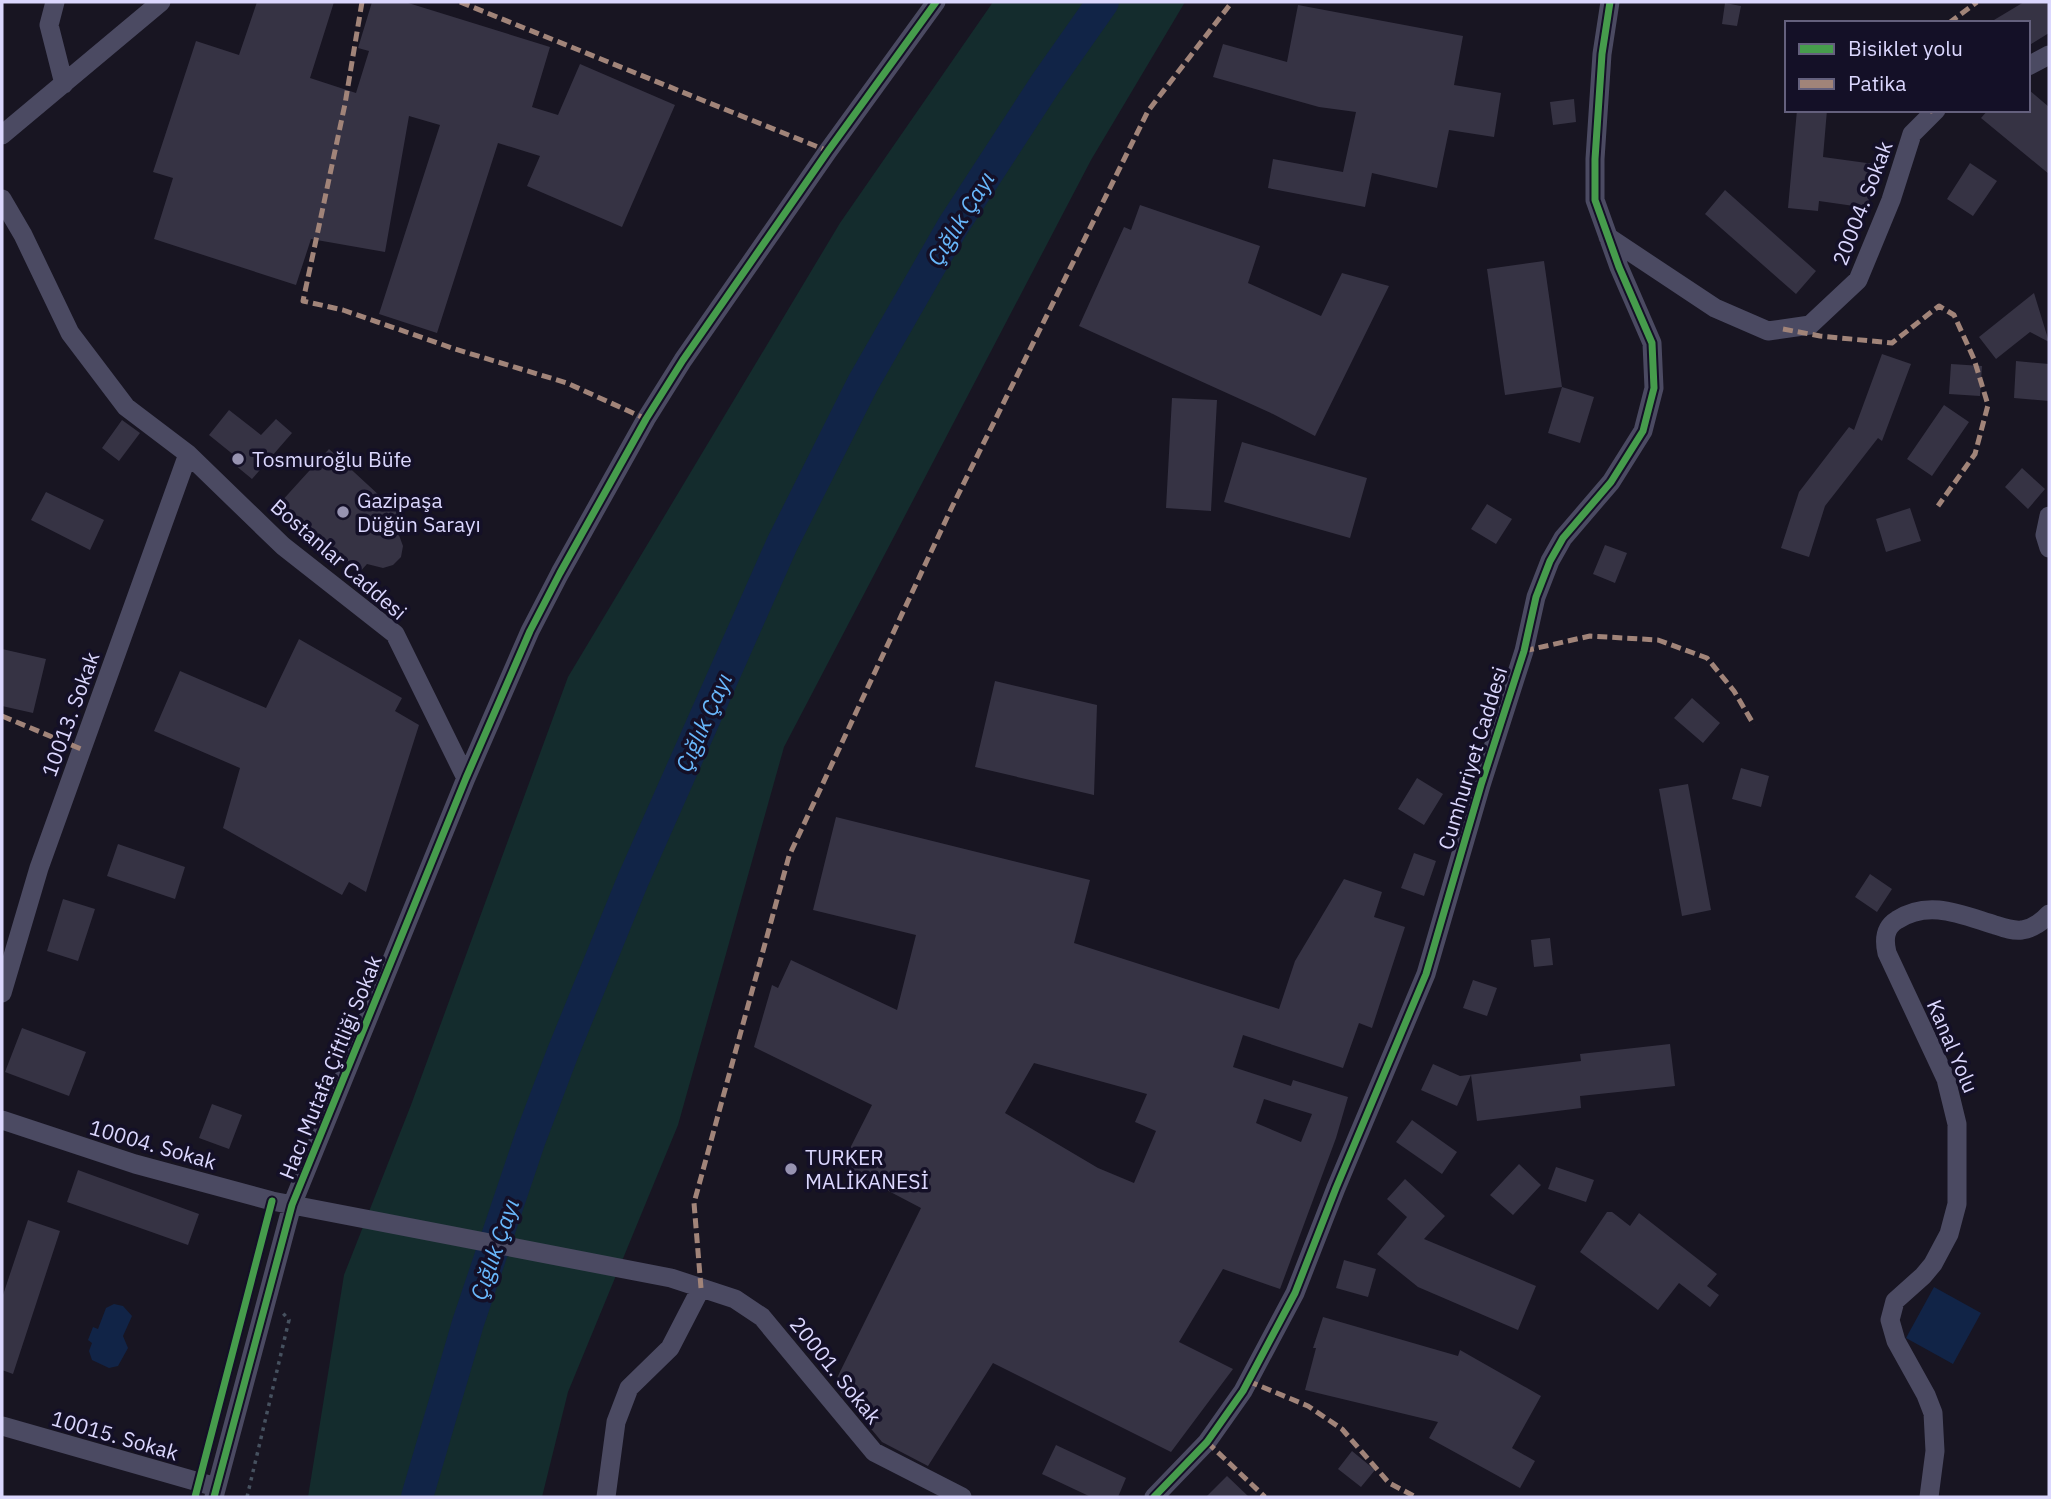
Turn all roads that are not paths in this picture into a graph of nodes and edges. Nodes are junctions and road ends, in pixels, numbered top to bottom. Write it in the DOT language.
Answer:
graph roads {
  1 [pos="55,2"];
  2 [pos="161,2"];
  3 [pos="936,2"];
  4 [pos="1610,2"];
  5 [pos="2049,55"];
  6 [pos="2030,65"];
  7 [pos="64,84"];
  8 [pos="1934,112"];
  9 [pos="2,135"];
  10 [pos="2,198"];
  11 [pos="1608,237"];
  12 [pos="188,454"];
  13 [pos="2049,516"];
  14 [pos="2049,548"];
  15 [pos="466,778"];
  16 [pos="2049,914"];
  17 [pos="2,993"];
  18 [pos="2,1120"];
  19 [pos="292,1205"];
  20 [pos="671,1278"];
  21 [pos="701,1288"];
  22 [pos="2,1426"];
  23 [pos="215,1492"];
  24 [pos="606,1497"];
  25 [pos="962,1497"];
  26 [pos="1154,1497"];
  27 [pos="1929,1497"];
  1 -- 7 [label="street"];
  2 -- 7 [label="street"];
  3 -- 15 [label="street, Hacı Mutafa Çiftliği Sokak"];
  4 -- 11 [label="street, Cumhuriyet Caddesi"];
  5 -- 6 [label="street"];
  7 -- 9 [label="street"];
  8 -- 11 [label="street, 20004. Sokak"];
  10 -- 12 [label="street, Bostanlar Caddesi"];
  11 -- 26 [label="street, Cumhuriyet Caddesi"];
  12 -- 15 [label="street, Bostanlar Caddesi"];
  12 -- 17 [label="street, 10013. Sokak"];
  13 -- 14 [label="street"];
  15 -- 19 [label="street, Hacı Mutafa Çiftliği Sokak"];
  16 -- 27 [label="street, Kanal Yolu"];
  18 -- 19 [label="street, 10004. Sokak"];
  19 -- 20 [label="street, 10004. Sokak"];
  19 -- 23 [label="street, Hacı Mutafa Çiftliği Sokak"];
  20 -- 21 [label="street, 20001. Sokak"];
  21 -- 24 [label="street"];
  21 -- 25 [label="street, 20001. Sokak"];
  22 -- 23 [label="street, 10015. Sokak"];
}
